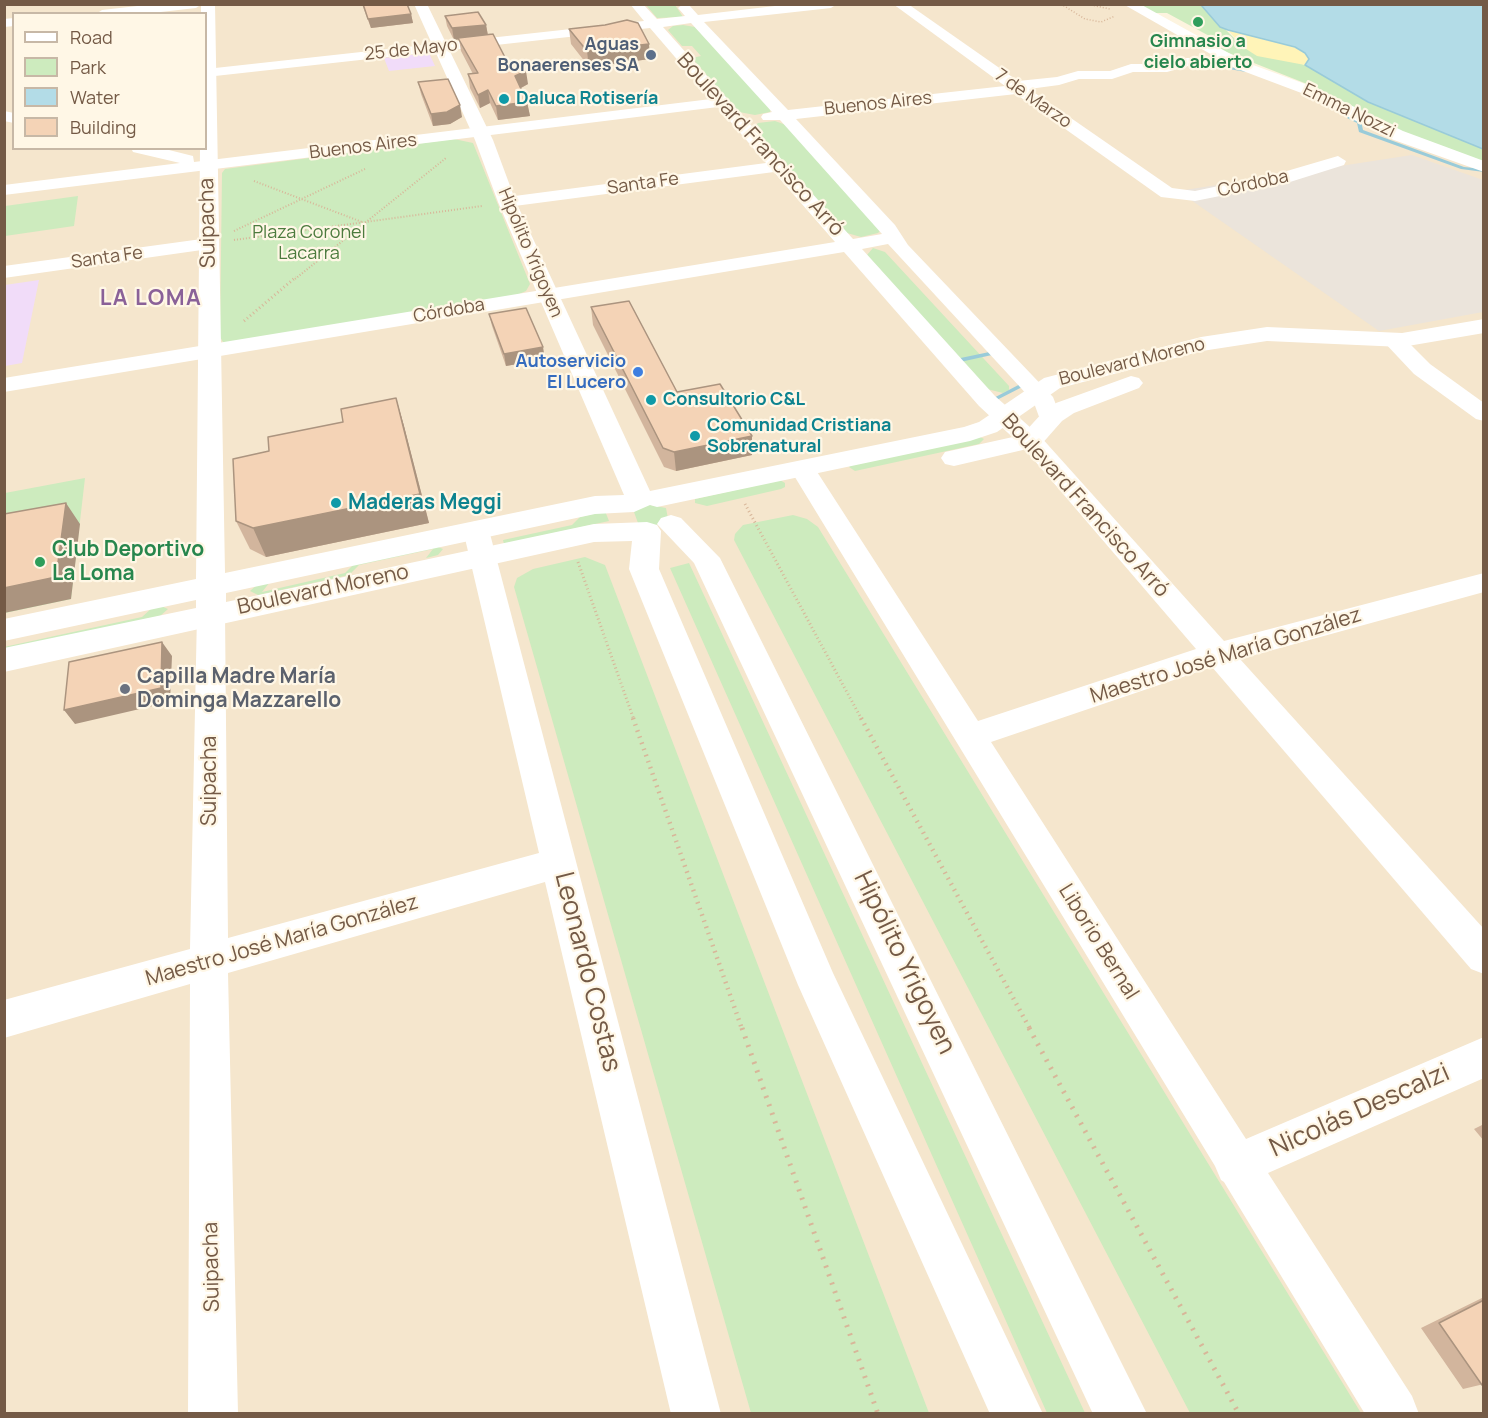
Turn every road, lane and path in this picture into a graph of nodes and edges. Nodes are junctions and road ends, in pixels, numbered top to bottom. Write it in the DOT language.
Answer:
graph roads {
  1 [pos="196,4"];
  2 [pos="208,4"];
  3 [pos="420,4"];
  4 [pos="636,4"];
  5 [pos="681,4"];
  6 [pos="831,4"];
  7 [pos="900,4"];
  8 [pos="1099,4"];
  9 [pos="1061,5"];
  10 [pos="1091,5"];
  11 [pos="1124,8"];
  12 [pos="1114,10"];
  13 [pos="121,12"];
  14 [pos="694,19"];
  15 [pos="654,24"];
  16 [pos="207,38"];
  17 [pos="439,46"];
  18 [pos="1224,57"];
  19 [pos="207,72"];
  20 [pos="1012,85"];
  21 [pos="721,102"];
  22 [pos="785,115"];
  23 [pos="739,121"];
  24 [pos="480,132"];
  25 [pos="147,150"];
  26 [pos="207,150"];
  27 [pos="1338,161"];
  28 [pos="207,165"];
  29 [pos="372,166"];
  30 [pos="780,166"];
  31 [pos="1484,166"];
  32 [pos="4,190"];
  33 [pos="1167,193"];
  34 [pos="300,198"];
  35 [pos="507,202"];
  36 [pos="363,222"];
  37 [pos="893,238"];
  38 [pos="209,244"];
  39 [pos="849,246"];
  40 [pos="4,272"];
  41 [pos="547,294"];
  42 [pos="1484,326"];
  43 [pos="1484,342"];
  44 [pos="1398,346"];
  45 [pos="209,351"];
  46 [pos="4,385"];
  47 [pos="1036,392"];
  48 [pos="1484,414"];
  49 [pos="1005,416"];
  50 [pos="1040,431"];
  51 [pos="808,479"];
  52 [pos="745,503"];
  53 [pos="652,516"];
  54 [pos="569,538"];
  55 [pos="479,543"];
  56 [pos="1484,582"];
  57 [pos="211,600"];
  58 [pos="4,630"];
  59 [pos="1216,654"];
  60 [pos="4,660"];
  61 [pos="970,736"];
  62 [pos="560,862"];
  63 [pos="1484,957"];
  64 [pos="209,962"];
  65 [pos="4,1019"];
  66 [pos="1484,1057"];
  67 [pos="1236,1165"];
  68 [pos="690,1412"];
  69 [pos="213,1413"];
  70 [pos="878,1413"];
  71 [pos="1017,1413"];
  72 [pos="1121,1413"];
  73 [pos="1239,1413"];
  74 [pos="1394,1413"];
  1 -- 13 [label="street"];
  2 -- 16 [label="main road, Suipacha"];
  3 -- 17 [label="main road, Hipólito Yrigoyen"];
  4 -- 15 [label="street, Boulevard Francisco Arró"];
  5 -- 14 [label="street, Boulevard Francisco Arró"];
  6 -- 14 [label="street, 25 de Mayo"];
  7 -- 20 [label="street, 7 de Marzo"];
  8 -- 10 [label="path"];
  9 -- 10 [label="path"];
  9 -- 11 [label="path"];
  10 -- 12 [label="path"];
  11 -- 18 [label="main road, Emma Nozzi"];
  14 -- 15 [label="street, 25 de Mayo"];
  14 -- 22 [label="street, Boulevard Francisco Arró"];
  15 -- 17 [label="street, 25 de Mayo"];
  15 -- 21 [label="street, Boulevard Francisco Arró"];
  17 -- 19 [label="street, 25 de Mayo"];
  17 -- 24 [label="main road, Hipólito Yrigoyen"];
  18 -- 20 [label="street, Buenos Aires"];
  18 -- 31 [label="main road, Emma Nozzi"];
  20 -- 22 [label="street, Buenos Aires"];
  20 -- 33 [label="street, 7 de Marzo"];
  21 -- 23 [label="street, Boulevard Francisco Arró"];
  21 -- 24 [label="street, Buenos Aires"];
  22 -- 23 [label="street, Buenos Aires"];
  22 -- 37 [label="street, Boulevard Francisco Arró"];
  23 -- 30 [label="street, Boulevard Francisco Arró"];
  24 -- 28 [label="street, Buenos Aires"];
  24 -- 35 [label="main road, Hipólito Yrigoyen"];
  24 -- 36 [label="path"];
  25 -- 28 [label="street"];
  26 -- 28 [label="main road, Suipacha"];
  27 -- 33 [label="street, Córdoba"];
  28 -- 32 [label="street, Buenos Aires"];
  28 -- 34 [label="path"];
  28 -- 38 [label="main road, Suipacha"];
  29 -- 34 [label="path"];
  30 -- 35 [label="street, Santa Fe"];
  30 -- 39 [label="street, Boulevard Francisco Arró"];
  34 -- 36 [label="path"];
  34 -- 38 [label="path"];
  35 -- 36 [label="path"];
  35 -- 41 [label="main road, Hipólito Yrigoyen"];
  36 -- 38 [label="path"];
  36 -- 45 [label="path"];
  37 -- 39 [label="street, Córdoba"];
  37 -- 47 [label="street, Boulevard Francisco Arró"];
  38 -- 40 [label="street, Santa Fe"];
  38 -- 45 [label="main road, Suipacha"];
  39 -- 41 [label="street, Córdoba"];
  39 -- 49 [label="street, Boulevard Francisco Arró"];
  41 -- 45 [label="street, Córdoba"];
  41 -- 53 [label="main road, Hipólito Yrigoyen"];
  42 -- 44 [label="main road, Boulevard Moreno"];
  43 -- 44 [label="main road, Boulevard Moreno"];
  44 -- 47 [label="main road, Boulevard Moreno"];
  44 -- 48 [label="street"];
  44 -- 50 [label="main road, Boulevard Moreno"];
  45 -- 46 [label="street, Córdoba"];
  45 -- 57 [label="main road, Suipacha"];
  47 -- 49 [label="main road, Boulevard Moreno"];
  47 -- 50 [label="street, Boulevard Francisco Arró"];
  49 -- 50 [label="street, Boulevard Francisco Arró"];
  49 -- 51 [label="main road, Boulevard Moreno"];
  50 -- 51 [label="main road, Boulevard Moreno"];
  50 -- 59 [label="street, Boulevard Francisco Arró"];
  51 -- 52 [label="main road, Boulevard Moreno"];
  51 -- 53 [label="main road, Boulevard Moreno"];
  51 -- 61 [label="street, Liborio Bernal"];
  52 -- 53 [label="main road, Boulevard Moreno"];
  52 -- 73 [label="path"];
  53 -- 54 [label="main road, Boulevard Moreno"];
  53 -- 55 [label="main road, Boulevard Moreno"];
  53 -- 71 [label="main road, Hipólito Yrigoyen"];
  53 -- 72 [label="main road, Hipólito Yrigoyen"];
  54 -- 55 [label="main road, Boulevard Moreno"];
  54 -- 70 [label="path"];
  55 -- 57 [label="main road, Boulevard Moreno"];
  55 -- 62 [label="street, Leonardo Costas"];
  56 -- 59 [label="street, Maestro José María González"];
  57 -- 58 [label="main road, Boulevard Moreno"];
  57 -- 60 [label="main road, Boulevard Moreno"];
  57 -- 64 [label="street, Suipacha"];
  59 -- 61 [label="street, Maestro José María González"];
  59 -- 63 [label="street, Boulevard Francisco Arró"];
  61 -- 67 [label="street, Liborio Bernal"];
  62 -- 64 [label="street, Maestro José María González"];
  62 -- 68 [label="street, Leonardo Costas"];
  64 -- 65 [label="street, Maestro José María González"];
  64 -- 69 [label="street, Suipacha"];
  66 -- 67 [label="street, Nicolás Descalzi"];
  67 -- 74 [label="street, Liborio Bernal"];
}
